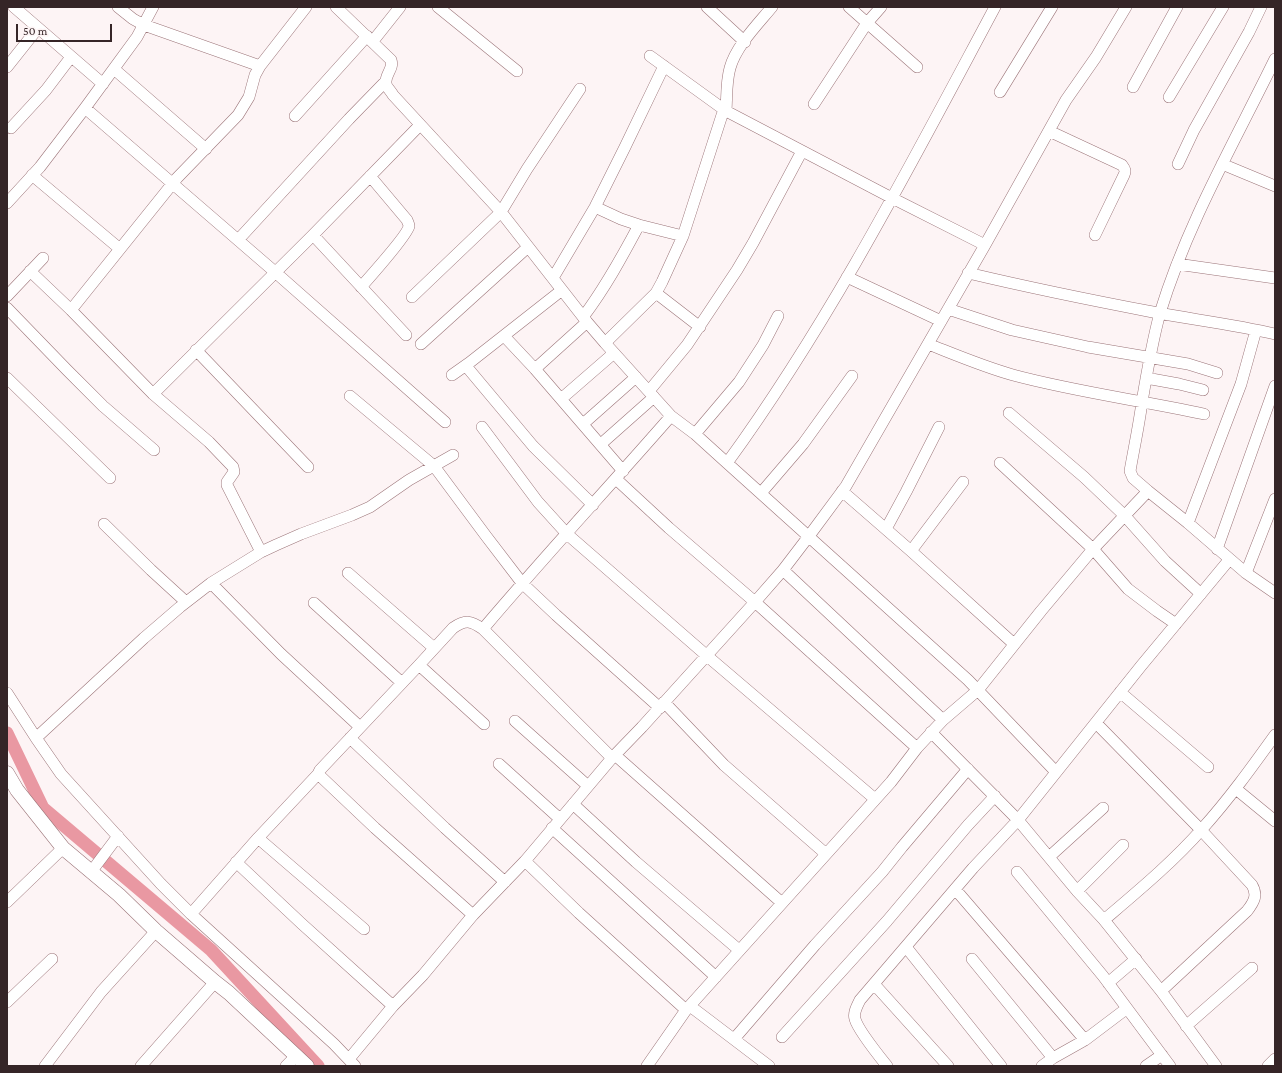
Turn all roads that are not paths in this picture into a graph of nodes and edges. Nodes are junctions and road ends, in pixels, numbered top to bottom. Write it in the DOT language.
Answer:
graph roads {
  1 [pos="14,7"];
  2 [pos="118,7"];
  3 [pos="152,7"];
  4 [pos="306,7"];
  5 [pos="336,7"];
  6 [pos="400,7"];
  7 [pos="438,7"];
  8 [pos="707,7"];
  9 [pos="772,7"];
  10 [pos="849,7"];
  11 [pos="881,7"];
  12 [pos="996,7"];
  13 [pos="1052,7"];
  14 [pos="1126,7"];
  15 [pos="1177,7"];
  16 [pos="1222,7"];
  17 [pos="1261,7"];
  18 [pos="867,23"];
  19 [pos="144,25"];
  20 [pos="38,28"];
  21 [pos="370,39"];
  22 [pos="745,42"];
  23 [pos="650,56"];
  24 [pos="71,57"];
  25 [pos="1275,59"];
  26 [pos="7,66"];
  27 [pos="260,66"];
  28 [pos="664,66"];
  29 [pos="917,67"];
  30 [pos="114,69"];
  31 [pos="517,71"];
  32 [pos="385,82"];
  33 [pos="102,84"];
  34 [pos="1133,87"];
  35 [pos="580,88"];
  36 [pos="1000,92"];
  37 [pos="1170,97"];
  38 [pos="814,104"];
  39 [pos="85,108"];
  40 [pos="726,112"];
  41 [pos="295,116"];
  42 [pos="420,125"];
  43 [pos="11,128"];
  44 [pos="1049,131"];
  45 [pos="206,149"];
  46 [pos="802,151"];
  47 [pos="1178,164"];
  48 [pos="1222,164"];
  49 [pos="32,175"];
  50 [pos="370,176"];
  51 [pos="173,184"];
  52 [pos="1275,186"];
  53 [pos="892,198"];
  54 [pos="7,203"];
  55 [pos="595,207"];
  56 [pos="501,212"];
  57 [pos="638,225"];
  58 [pos="313,235"];
  59 [pos="1095,235"];
  60 [pos="683,236"];
  61 [pos="238,240"];
  62 [pos="985,245"];
  63 [pos="528,246"];
  64 [pos="120,249"];
  65 [pos="43,258"];
  66 [pos="1177,264"];
  67 [pos="30,271"];
  68 [pos="275,272"];
  69 [pos="968,273"];
  70 [pos="848,277"];
  71 [pos="553,278"];
  72 [pos="1275,278"];
  73 [pos="361,287"];
  74 [pos="562,290"];
  75 [pos="656,293"];
  76 [pos="7,296"];
  77 [pos="412,297"];
  78 [pos="7,308"];
  79 [pos="948,309"];
  80 [pos="71,310"];
  81 [pos="1160,313"];
  82 [pos="778,316"];
  83 [pos="585,320"];
  84 [pos="941,321"];
  85 [pos="700,327"];
  86 [pos="1256,330"];
  87 [pos="1275,334"];
  88 [pos="406,335"];
  89 [pos="504,336"];
  90 [pos="605,343"];
  91 [pos="421,344"];
  92 [pos="928,344"];
  93 [pos="196,350"];
  94 [pos="614,353"];
  95 [pos="1149,357"];
  96 [pos="466,366"];
  97 [pos="535,369"];
  98 [pos="1217,373"];
  99 [pos="452,375"];
  100 [pos="852,376"];
  101 [pos="636,377"];
  102 [pos="7,378"];
  103 [pos="1146,378"];
  104 [pos="1275,386"];
  105 [pos="1203,390"];
  106 [pos="153,394"];
  107 [pos="652,394"];
  108 [pos="350,396"];
  109 [pos="561,399"];
  110 [pos="1142,402"];
  111 [pos="1008,413"];
  112 [pos="1204,414"];
  113 [pos="671,416"];
  114 [pos="445,422"];
  115 [pos="583,424"];
  116 [pos="482,426"];
  117 [pos="939,427"];
  118 [pos="694,434"];
  119 [pos="601,444"];
  120 [pos="154,450"];
  121 [pos="453,455"];
  122 [pos="726,463"];
  123 [pos="1000,463"];
  124 [pos="434,466"];
  125 [pos="308,467"];
  126 [pos="623,471"];
  127 [pos="110,478"];
  128 [pos="616,479"];
  129 [pos="963,482"];
  130 [pos="842,491"];
  131 [pos="1148,491"];
  132 [pos="760,494"];
  133 [pos="1275,499"];
  134 [pos="593,505"];
  135 [pos="1125,516"];
  136 [pos="1188,523"];
  137 [pos="104,524"];
  138 [pos="886,529"];
  139 [pos="566,534"];
  140 [pos="809,536"];
  141 [pos="1093,549"];
  142 [pos="1216,549"];
  143 [pos="911,551"];
  144 [pos="261,552"];
  145 [pos="1229,560"];
  146 [pos="783,570"];
  147 [pos="348,573"];
  148 [pos="1246,573"];
  149 [pos="211,583"];
  150 [pos="522,583"];
  151 [pos="1275,593"];
  152 [pos="1201,594"];
  153 [pos="186,602"];
  154 [pos="756,602"];
  155 [pos="314,603"];
  156 [pos="1176,624"];
  157 [pos="483,629"];
  158 [pos="1014,644"];
  159 [pos="434,648"];
  160 [pos="706,656"];
  161 [pos="419,665"];
  162 [pos="402,683"];
  163 [pos="978,690"];
  164 [pos="1120,692"];
  165 [pos="7,693"];
  166 [pos="662,705"];
  167 [pos="943,720"];
  168 [pos="515,721"];
  169 [pos="1096,723"];
  170 [pos="484,724"];
  171 [pos="360,727"];
  172 [pos="931,732"];
  173 [pos="1275,735"];
  174 [pos="36,738"];
  175 [pos="350,738"];
  176 [pos="917,748"];
  177 [pos="613,756"];
  178 [pos="498,764"];
  179 [pos="1208,767"];
  180 [pos="968,770"];
  181 [pos="1056,772"];
  182 [pos="318,774"];
  183 [pos="8,778"];
  184 [pos="588,786"];
  185 [pos="1236,789"];
  186 [pos="995,796"];
  187 [pos="875,799"];
  188 [pos="573,804"];
  189 [pos="1103,808"];
  190 [pos="560,819"];
  191 [pos="1018,820"];
  192 [pos="1275,821"];
  193 [pos="552,828"];
  194 [pos="1201,830"];
  195 [pos="118,836"];
  196 [pos="258,838"];
  197 [pos="1123,845"];
  198 [pos="63,848"];
  199 [pos="826,854"];
  200 [pos="1048,857"];
  201 [pos="525,861"];
  202 [pos="236,862"];
  203 [pos="95,866"];
  204 [pos="1018,872"];
  205 [pos="505,882"];
  206 [pos="955,889"];
  207 [pos="1077,891"];
  208 [pos="7,902"];
  209 [pos="782,903"];
  210 [pos="191,914"];
  211 [pos="473,915"];
  212 [pos="1104,920"];
  213 [pos="364,929"];
  214 [pos="156,931"];
  215 [pos="906,947"];
  216 [pos="739,950"];
  217 [pos="52,959"];
  218 [pos="972,959"];
  219 [pos="1136,959"];
  220 [pos="1252,968"];
  221 [pos="716,977"];
  222 [pos="215,982"];
  223 [pos="1108,983"];
  224 [pos="874,984"];
  225 [pos="1161,990"];
  226 [pos="7,1002"];
  227 [pos="393,1006"];
  228 [pos="688,1008"];
  229 [pos="1126,1009"];
  230 [pos="1186,1026"];
  231 [pos="782,1037"];
  232 [pos="734,1039"];
  233 [pos="1085,1040"];
  234 [pos="1162,1055"];
  235 [pos="1053,1058"];
  236 [pos="1275,1059"];
  237 [pos="291,1061"];
  238 [pos="352,1062"];
  239 [pos="147,1064"];
  240 [pos="44,1066"];
  241 [pos="307,1066"];
  242 [pos="647,1066"];
  243 [pos="769,1066"];
  244 [pos="887,1066"];
  245 [pos="948,1066"];
  246 [pos="1001,1066"];
  247 [pos="1042,1066"];
  248 [pos="1146,1066"];
  249 [pos="1170,1066"];
  250 [pos="1216,1066"];
  251 [pos="1268,1066"];
  1 -- 20 [label="street"];
  2 -- 19 [label="street"];
  3 -- 19 [label="street"];
  4 -- 27 [label="street"];
  5 -- 21 [label="street"];
  6 -- 21 [label="street"];
  7 -- 31 [label="street"];
  8 -- 22 [label="street"];
  9 -- 22 [label="street"];
  10 -- 18 [label="street"];
  11 -- 18 [label="street"];
  12 -- 53 [label="street"];
  13 -- 36 [label="street"];
  14 -- 44 [label="street"];
  15 -- 34 [label="street"];
  16 -- 37 [label="street"];
  17 -- 47 [label="street"];
  18 -- 29 [label="street"];
  18 -- 38 [label="street"];
  19 -- 27 [label="street"];
  19 -- 30 [label="street"];
  20 -- 24 [label="street"];
  20 -- 26 [label="street"];
  21 -- 32 [label="street"];
  21 -- 41 [label="street"];
  22 -- 40 [label="street"];
  23 -- 28 [label="street"];
  24 -- 33 [label="street"];
  24 -- 43 [label="street"];
  25 -- 48 [label="street"];
  27 -- 45 [label="street"];
  28 -- 40 [label="street"];
  28 -- 55 [label="street"];
  30 -- 33 [label="street"];
  30 -- 45 [label="street"];
  32 -- 42 [label="street"];
  32 -- 61 [label="street"];
  33 -- 39 [label="street"];
  35 -- 56 [label="street"];
  39 -- 49 [label="street"];
  39 -- 51 [label="street"];
  40 -- 46 [label="street"];
  40 -- 60 [label="street"];
  42 -- 50 [label="street"];
  42 -- 56 [label="street"];
  44 -- 59 [label="street"];
  44 -- 62 [label="street"];
  45 -- 51 [label="street"];
  46 -- 53 [label="street"];
  46 -- 85 [label="street"];
  48 -- 52 [label="street"];
  48 -- 66 [label="street"];
  49 -- 54 [label="street"];
  49 -- 64 [label="street"];
  50 -- 58 [label="street"];
  50 -- 73 [label="street"];
  51 -- 61 [label="street"];
  51 -- 64 [label="street"];
  53 -- 62 [label="street"];
  53 -- 70 [label="street"];
  55 -- 57 [label="street"];
  55 -- 71 [label="street"];
  56 -- 63 [label="street"];
  56 -- 77 [label="street"];
  57 -- 60 [label="street"];
  57 -- 83 [label="street"];
  58 -- 68 [label="street"];
  58 -- 73 [label="street"];
  60 -- 75 [label="street"];
  61 -- 68 [label="street"];
  62 -- 69 [label="street"];
  63 -- 71 [label="street"];
  63 -- 91 [label="street"];
  64 -- 80 [label="street"];
  65 -- 67 [label="street"];
  66 -- 72 [label="street"];
  66 -- 81 [label="street"];
  67 -- 76 [label="street"];
  67 -- 80 [label="street"];
  68 -- 93 [label="street"];
  68 -- 114 [label="street"];
  69 -- 79 [label="street"];
  69 -- 81 [label="street"];
  70 -- 84 [label="street"];
  70 -- 122 [label="street"];
  71 -- 74 [label="street"];
  73 -- 88 [label="street"];
  74 -- 83 [label="street"];
  74 -- 89 [label="street"];
  75 -- 85 [label="street"];
  75 -- 90 [label="street"];
  78 -- 120 [label="street"];
  79 -- 84 [label="street"];
  79 -- 95 [label="street"];
  80 -- 106 [label="street"];
  81 -- 86 [label="street"];
  81 -- 95 [label="street"];
  82 -- 118 [label="street"];
  83 -- 90 [label="street"];
  83 -- 97 [label="street"];
  84 -- 92 [label="street"];
  85 -- 107 [label="street"];
  86 -- 87 [label="street"];
  86 -- 136 [label="street"];
  89 -- 96 [label="street"];
  89 -- 97 [label="street"];
  90 -- 94 [label="street"];
  92 -- 110 [label="street"];
  92 -- 130 [label="street"];
  93 -- 106 [label="street"];
  93 -- 125 [label="street"];
  94 -- 101 [label="street"];
  94 -- 109 [label="street"];
  95 -- 98 [label="street"];
  95 -- 103 [label="street"];
  96 -- 99 [label="street"];
  96 -- 134 [label="street"];
  97 -- 109 [label="street"];
  100 -- 132 [label="street"];
  101 -- 107 [label="street"];
  101 -- 115 [label="street"];
  102 -- 127 [label="street"];
  103 -- 105 [label="street"];
  103 -- 110 [label="street"];
  104 -- 142 [label="street"];
  106 -- 144 [label="street"];
  107 -- 113 [label="street"];
  107 -- 119 [label="street"];
  108 -- 124 [label="street"];
  109 -- 115 [label="street"];
  110 -- 112 [label="street"];
  110 -- 131 [label="street"];
  111 -- 135 [label="street"];
  113 -- 118 [label="street"];
  113 -- 126 [label="street"];
  115 -- 119 [label="street"];
  116 -- 139 [label="street"];
  117 -- 138 [label="street"];
  118 -- 122 [label="street"];
  119 -- 126 [label="street"];
  121 -- 124 [label="street"];
  122 -- 132 [label="street"];
  123 -- 141 [label="street"];
  124 -- 144 [label="street"];
  124 -- 150 [label="street"];
  126 -- 128 [label="street"];
  128 -- 134 [label="street"];
  128 -- 154 [label="street"];
  129 -- 143 [label="street"];
  130 -- 138 [label="street"];
  130 -- 140 [label="street"];
  131 -- 135 [label="street"];
  131 -- 136 [label="street"];
  132 -- 140 [label="street"];
  133 -- 148 [label="street"];
  134 -- 139 [label="street"];
  135 -- 141 [label="street"];
  135 -- 152 [label="street"];
  136 -- 142 [label="street"];
  137 -- 153 [label="street"];
  138 -- 143 [label="street"];
  139 -- 150 [label="street"];
  139 -- 160 [label="street"];
  140 -- 146 [label="street"];
  140 -- 163 [label="street"];
  141 -- 156 [label="street"];
  141 -- 158 [label="street"];
  142 -- 145 [label="street"];
  143 -- 158 [label="street"];
  144 -- 149 [label="street"];
  145 -- 148 [label="street"];
  145 -- 152 [label="street"];
  146 -- 154 [label="street"];
  146 -- 167 [label="street"];
  147 -- 159 [label="street"];
  148 -- 151 [label="street"];
  149 -- 153 [label="street"];
  149 -- 171 [label="street"];
  150 -- 157 [label="street"];
  150 -- 166 [label="street"];
  152 -- 156 [label="street"];
  153 -- 174 [label="street"];
  154 -- 160 [label="street"];
  154 -- 176 [label="street"];
  155 -- 162 [label="street"];
  156 -- 164 [label="street"];
  157 -- 159 [label="street"];
  157 -- 177 [label="street"];
  158 -- 163 [label="street"];
  159 -- 161 [label="street"];
  160 -- 166 [label="street"];
  160 -- 187 [label="street"];
  161 -- 162 [label="street"];
  161 -- 170 [label="street"];
  162 -- 171 [label="street"];
  163 -- 167 [label="street"];
  163 -- 181 [label="street"];
  164 -- 169 [label="street"];
  164 -- 179 [label="street"];
  165 -- 174 [label="street"];
  166 -- 177 [label="street"];
  166 -- 199 [label="street"];
  167 -- 172 [label="street"];
  168 -- 184 [label="street"];
  169 -- 181 [label="street"];
  169 -- 194 [label="street"];
  171 -- 175 [label="street"];
  172 -- 176 [label="street"];
  172 -- 180 [label="street"];
  173 -- 185 [label="street"];
  174 -- 195 [label="street"];
  175 -- 182 [label="street"];
  175 -- 205 [label="street"];
  176 -- 187 [label="street"];
  177 -- 184 [label="street"];
  177 -- 209 [label="street"];
  178 -- 190 [label="street"];
  180 -- 186 [label="street"];
  180 -- 232 [label="street"];
  181 -- 191 [label="street"];
  182 -- 196 [label="street"];
  182 -- 211 [label="street"];
  183 -- 198 [label="street"];
  184 -- 188 [label="street"];
  185 -- 192 [label="street"];
  185 -- 194 [label="street"];
  186 -- 191 [label="street"];
  186 -- 231 [label="street"];
  187 -- 199 [label="street"];
  188 -- 190 [label="street"];
  188 -- 216 [label="street"];
  189 -- 200 [label="street"];
  190 -- 193 [label="street"];
  191 -- 200 [label="street"];
  191 -- 206 [label="street"];
  193 -- 201 [label="street"];
  193 -- 221 [label="street"];
  194 -- 212 [label="street"];
  194 -- 225 [label="street"];
  195 -- 203 [label="street"];
  195 -- 210 [label="street"];
  196 -- 202 [label="street"];
  196 -- 213 [label="street"];
  197 -- 207 [label="street"];
  198 -- 203 [label="street"];
  198 -- 208 [label="street"];
  199 -- 209 [label="street"];
  200 -- 207 [label="street"];
  201 -- 205 [label="street"];
  201 -- 228 [label="street"];
  202 -- 210 [label="street"];
  202 -- 227 [label="street"];
  203 -- 214 [label="street"];
  204 -- 223 [label="street"];
  205 -- 211 [label="street"];
  206 -- 215 [label="street"];
  206 -- 233 [label="street"];
  207 -- 212 [label="street"];
  209 -- 216 [label="street"];
  210 -- 238 [label="street"];
  211 -- 227 [label="street"];
  212 -- 219 [label="street"];
  214 -- 222 [label="street"];
  214 -- 240 [label="street"];
  215 -- 224 [label="street"];
  215 -- 246 [label="street"];
  216 -- 221 [label="street"];
  217 -- 226 [label="street"];
  218 -- 235 [label="street"];
  219 -- 223 [label="street"];
  219 -- 225 [label="street"];
  220 -- 230 [label="street"];
  221 -- 228 [label="street"];
  222 -- 237 [label="street"];
  222 -- 239 [label="street"];
  223 -- 229 [label="street"];
  224 -- 244 [label="street"];
  224 -- 245 [label="street"];
  225 -- 230 [label="street"];
  227 -- 238 [label="street"];
  228 -- 232 [label="street"];
  228 -- 242 [label="street"];
  229 -- 233 [label="street"];
  229 -- 234 [label="street"];
  230 -- 250 [label="street"];
  232 -- 243 [label="street"];
  233 -- 235 [label="street"];
  234 -- 248 [label="street"];
  234 -- 249 [label="street"];
  235 -- 247 [label="street"];
  236 -- 251 [label="street"];
  237 -- 241 [label="street"];
}
